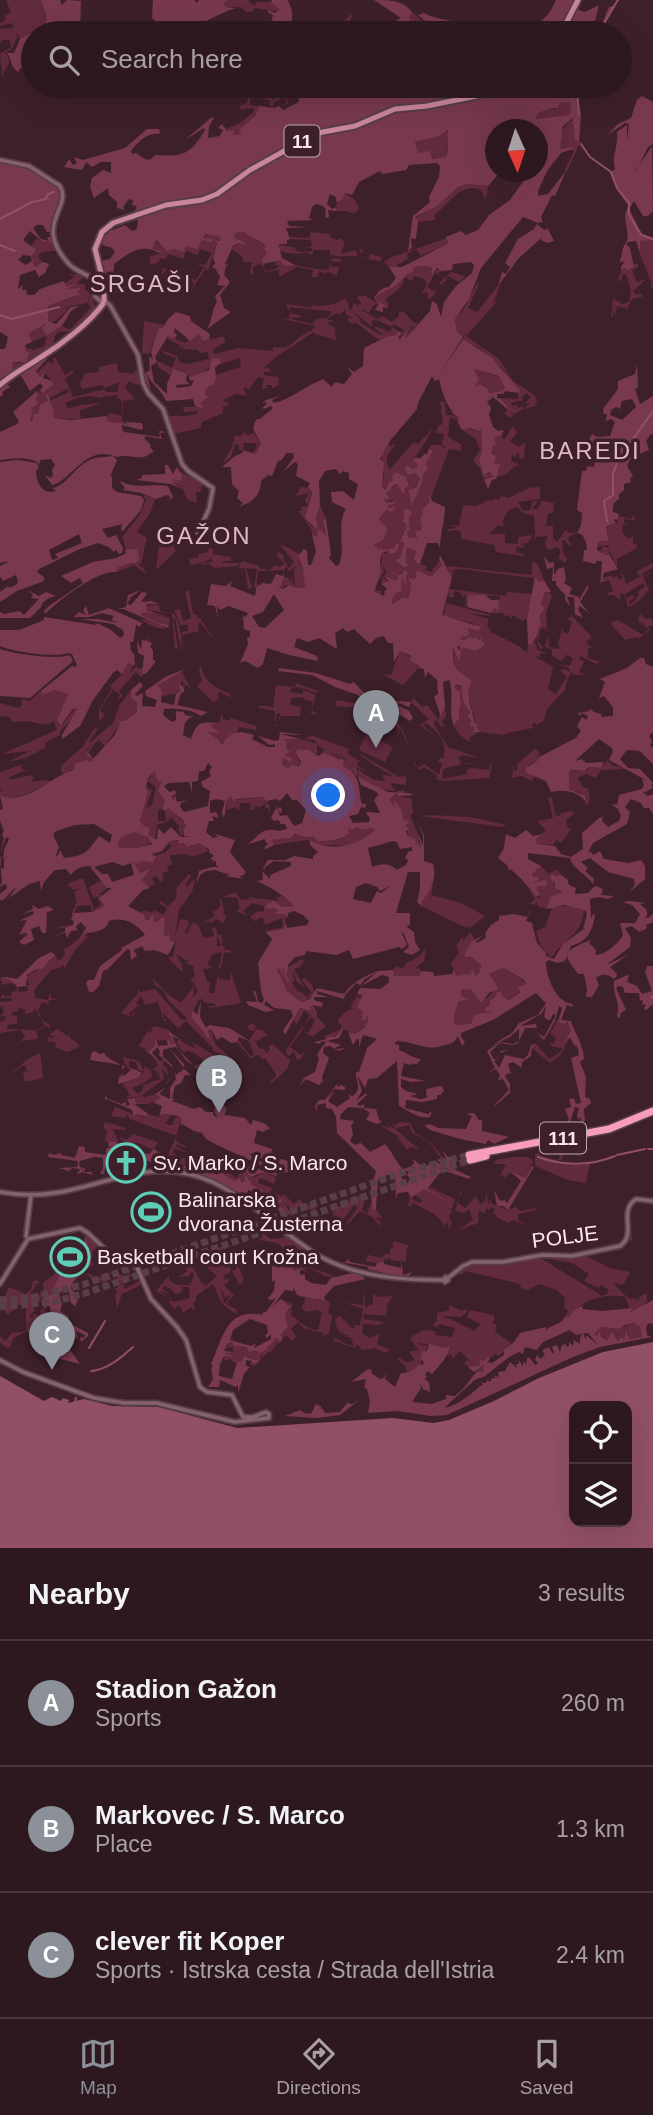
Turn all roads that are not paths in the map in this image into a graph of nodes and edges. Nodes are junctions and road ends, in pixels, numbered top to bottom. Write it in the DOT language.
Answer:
graph roads {
  1 [pos="578,0"];
  2 [pos="567,21"];
  3 [pos="470,98"];
  4 [pos="0,160"];
  5 [pos="103,302"];
  6 [pos="0,385"];
  7 [pos="198,533"];
  8 [pos="653,1113"];
  9 [pos="470,1157"];
  10 [pos="0,1192"];
  11 [pos="31,1195"];
  12 [pos="653,1201"];
  13 [pos="26,1239"];
  14 [pos="0,1284"];
  15 [pos="2,1361"];
  1 -- 2 [label="main road"];
  3 -- 5 [label="main road, 11"];
  4 -- 5 [label="street"];
  5 -- 6 [label="main road, 11"];
  5 -- 7 [label="street"];
  8 -- 9 [label="highway, 111"];
  10 -- 11 [label="street"];
  11 -- 12 [label="street, POLJE"];
  11 -- 13 [label="street"];
  13 -- 14 [label="street"];
  13 -- 15 [label="street"];
}
